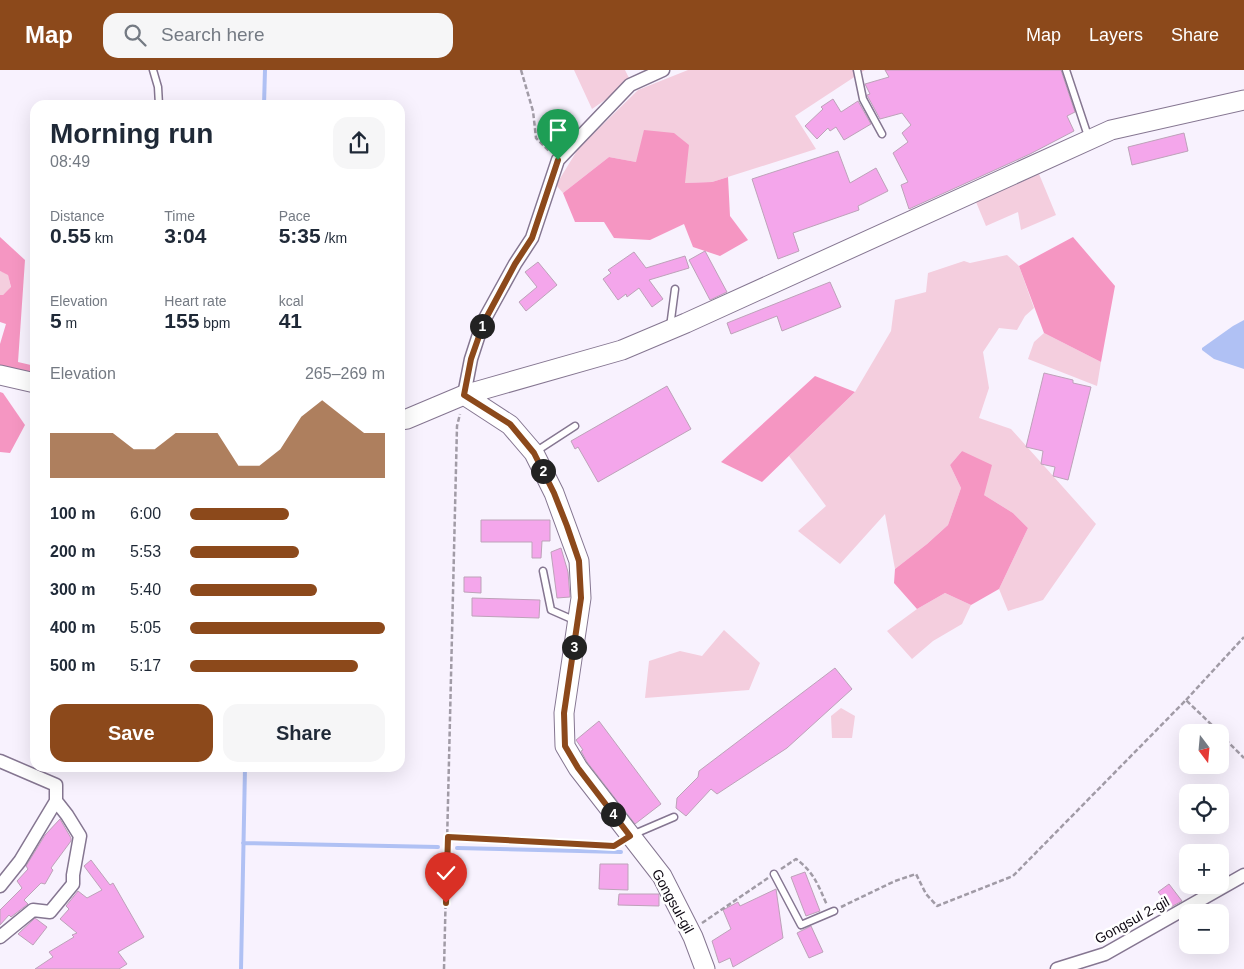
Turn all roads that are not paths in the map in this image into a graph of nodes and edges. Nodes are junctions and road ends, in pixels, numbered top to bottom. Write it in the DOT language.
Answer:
graph roads {
  1 [pos="153,70"];
  2 [pos="663,70"];
  3 [pos="857,70"];
  4 [pos="1066,70"];
  5 [pos="159,100"];
  6 [pos="1244,100"];
  7 [pos="882,134"];
  8 [pos="1090,140"];
  9 [pos="675,289"];
  10 [pos="669,330"];
  11 [pos="0,375"];
  12 [pos="30,382"];
  13 [pos="464,395"];
  14 [pos="405,419"];
  15 [pos="575,426"];
  16 [pos="534,453"];
  17 [pos="543,571"];
  18 [pos="577,622"];
  19 [pos="0,761"];
  20 [pos="30,769"];
  21 [pos="39,772"];
  22 [pos="56,801"];
  23 [pos="674,817"];
  24 [pos="630,836"];
  25 [pos="774,874"];
  26 [pos="1244,875"];
  27 [pos="0,886"];
  28 [pos="834,911"];
  29 [pos="0,936"];
  30 [pos="705,969"];
  31 [pos="1057,969"];
  1 -- 5 [label="lane"];
  2 -- 13 [label="street"];
  3 -- 7 [label="lane"];
  4 -- 8 [label="lane"];
  6 -- 8 [label="street"];
  8 -- 10 [label="street"];
  9 -- 10 [label="lane"];
  10 -- 13 [label="street"];
  11 -- 12 [label="street"];
  13 -- 14 [label="street"];
  13 -- 16 [label="street, Gongsul-gil"];
  15 -- 16 [label="lane"];
  16 -- 18 [label="street, Gongsul-gil"];
  17 -- 18 [label="lane"];
  18 -- 24 [label="street, Gongsul-gil"];
  19 -- 20 [label="street"];
  21 -- 22 [label="street"];
  22 -- 27 [label="street"];
  22 -- 29 [label="street"];
  23 -- 24 [label="lane"];
  24 -- 30 [label="street, Gongsul-gil"];
  25 -- 28 [label="lane"];
  26 -- 31 [label="street, Gongsul 2-gil"];
}
